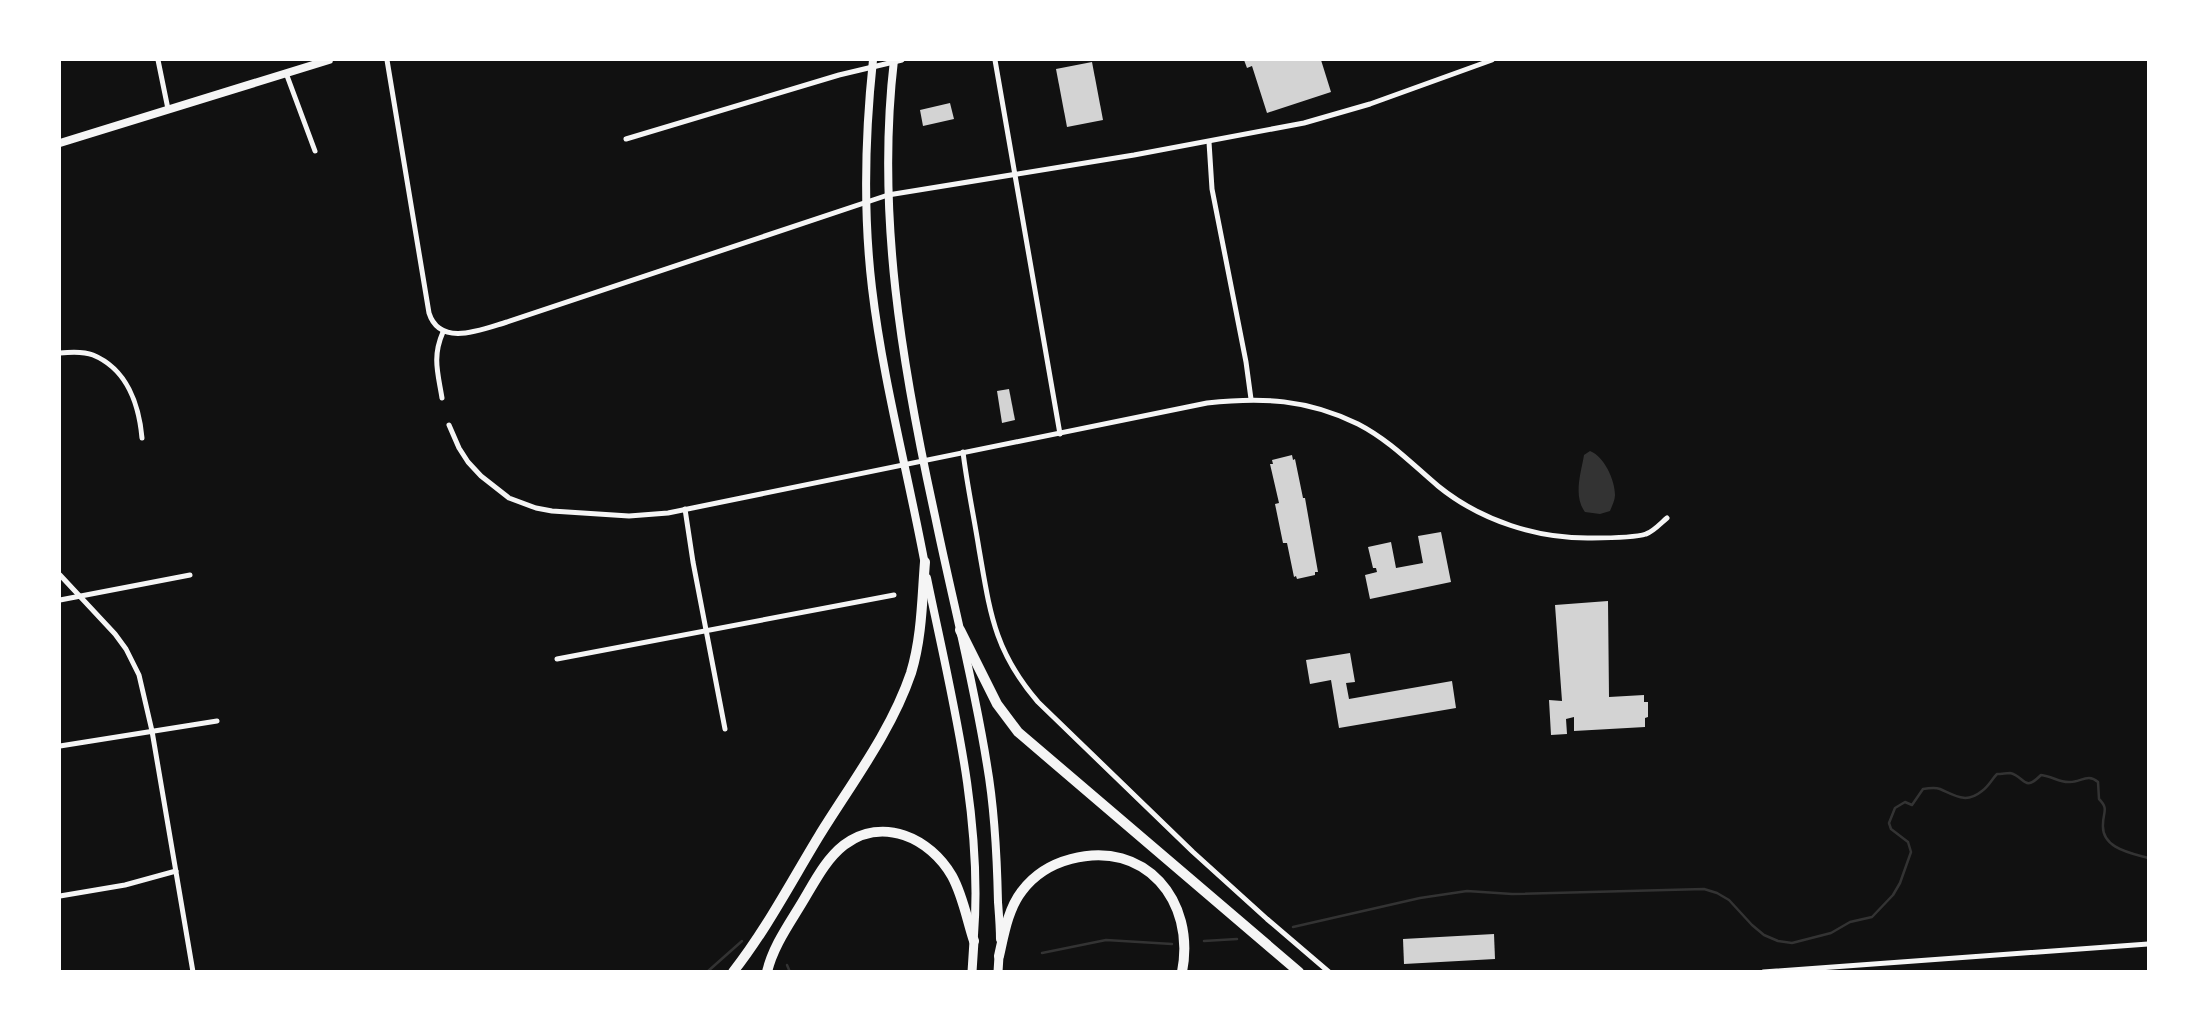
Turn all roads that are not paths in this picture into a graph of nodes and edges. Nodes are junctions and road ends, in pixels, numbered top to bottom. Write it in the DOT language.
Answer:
graph roads {
  1 [pos="158,60"];
  2 [pos="329,60"];
  3 [pos="387,60"];
  4 [pos="897,60"];
  5 [pos="995,60"];
  6 [pos="1492,60"];
  7 [pos="872,63"];
  8 [pos="286,73"];
  9 [pos="168,109"];
  10 [pos="626,139"];
  11 [pos="1209,142"];
  12 [pos="60,143"];
  13 [pos="315,150"];
  14 [pos="1013,175"];
  15 [pos="888,195"];
  16 [pos="867,201"];
  17 [pos="443,332"];
  18 [pos="60,353"];
  19 [pos="442,398"];
  20 [pos="1251,399"];
  21 [pos="449,425"];
  22 [pos="1060,434"];
  23 [pos="142,438"];
  24 [pos="963,452"];
  25 [pos="924,460"];
  26 [pos="905,464"];
  27 [pos="685,509"];
  28 [pos="1667,519"];
  29 [pos="925,562"];
  30 [pos="60,575"];
  31 [pos="190,575"];
  32 [pos="894,595"];
  33 [pos="79,596"];
  34 [pos="60,600"];
  35 [pos="960,630"];
  36 [pos="706,632"];
  37 [pos="557,659"];
  38 [pos="217,721"];
  39 [pos="725,729"];
  40 [pos="152,731"];
  41 [pos="60,746"];
  42 [pos="176,871"];
  43 [pos="60,895"];
  44 [pos="974,942"];
  45 [pos="2148,944"];
  46 [pos="999,956"];
  47 [pos="193,971"];
  48 [pos="733,971"];
  49 [pos="767,971"];
  50 [pos="972,971"];
  51 [pos="998,971"];
  52 [pos="1182,971"];
  53 [pos="1298,971"];
  54 [pos="1329,971"];
  55 [pos="1763,971"];
  1 -- 9 [label="street"];
  2 -- 8 [label="main road"];
  3 -- 17 [label="street"];
  4 -- 7 [label="street"];
  4 -- 15 [label="main road"];
  5 -- 14 [label="street"];
  6 -- 11 [label="street"];
  7 -- 10 [label="street"];
  7 -- 16 [label="main road"];
  8 -- 9 [label="main road"];
  8 -- 13 [label="street"];
  9 -- 12 [label="main road"];
  11 -- 14 [label="street"];
  11 -- 20 [label="street"];
  14 -- 15 [label="street"];
  14 -- 22 [label="street"];
  15 -- 16 [label="street"];
  15 -- 25 [label="main road"];
  16 -- 17 [label="street"];
  16 -- 26 [label="main road"];
  17 -- 19 [label="street"];
  18 -- 23 [label="street"];
  20 -- 22 [label="street"];
  20 -- 28 [label="street"];
  21 -- 27 [label="street"];
  22 -- 24 [label="street"];
  24 -- 25 [label="street"];
  24 -- 54 [label="street"];
  25 -- 26 [label="street"];
  25 -- 35 [label="main road"];
  26 -- 27 [label="street"];
  26 -- 29 [label="main road"];
  27 -- 36 [label="street"];
  29 -- 44 [label="main road"];
  29 -- 48 [label="highway"];
  30 -- 33 [label="street"];
  31 -- 33 [label="street"];
  32 -- 36 [label="street"];
  33 -- 34 [label="street"];
  33 -- 40 [label="street"];
  35 -- 46 [label="main road"];
  35 -- 53 [label="highway"];
  36 -- 37 [label="street"];
  36 -- 39 [label="street"];
  38 -- 40 [label="street"];
  40 -- 41 [label="street"];
  40 -- 42 [label="street"];
  42 -- 43 [label="street"];
  42 -- 47 [label="street"];
  44 -- 49 [label="highway"];
  44 -- 50 [label="main road"];
  45 -- 55 [label="street"];
  46 -- 51 [label="main road"];
  46 -- 52 [label="highway"];
}
